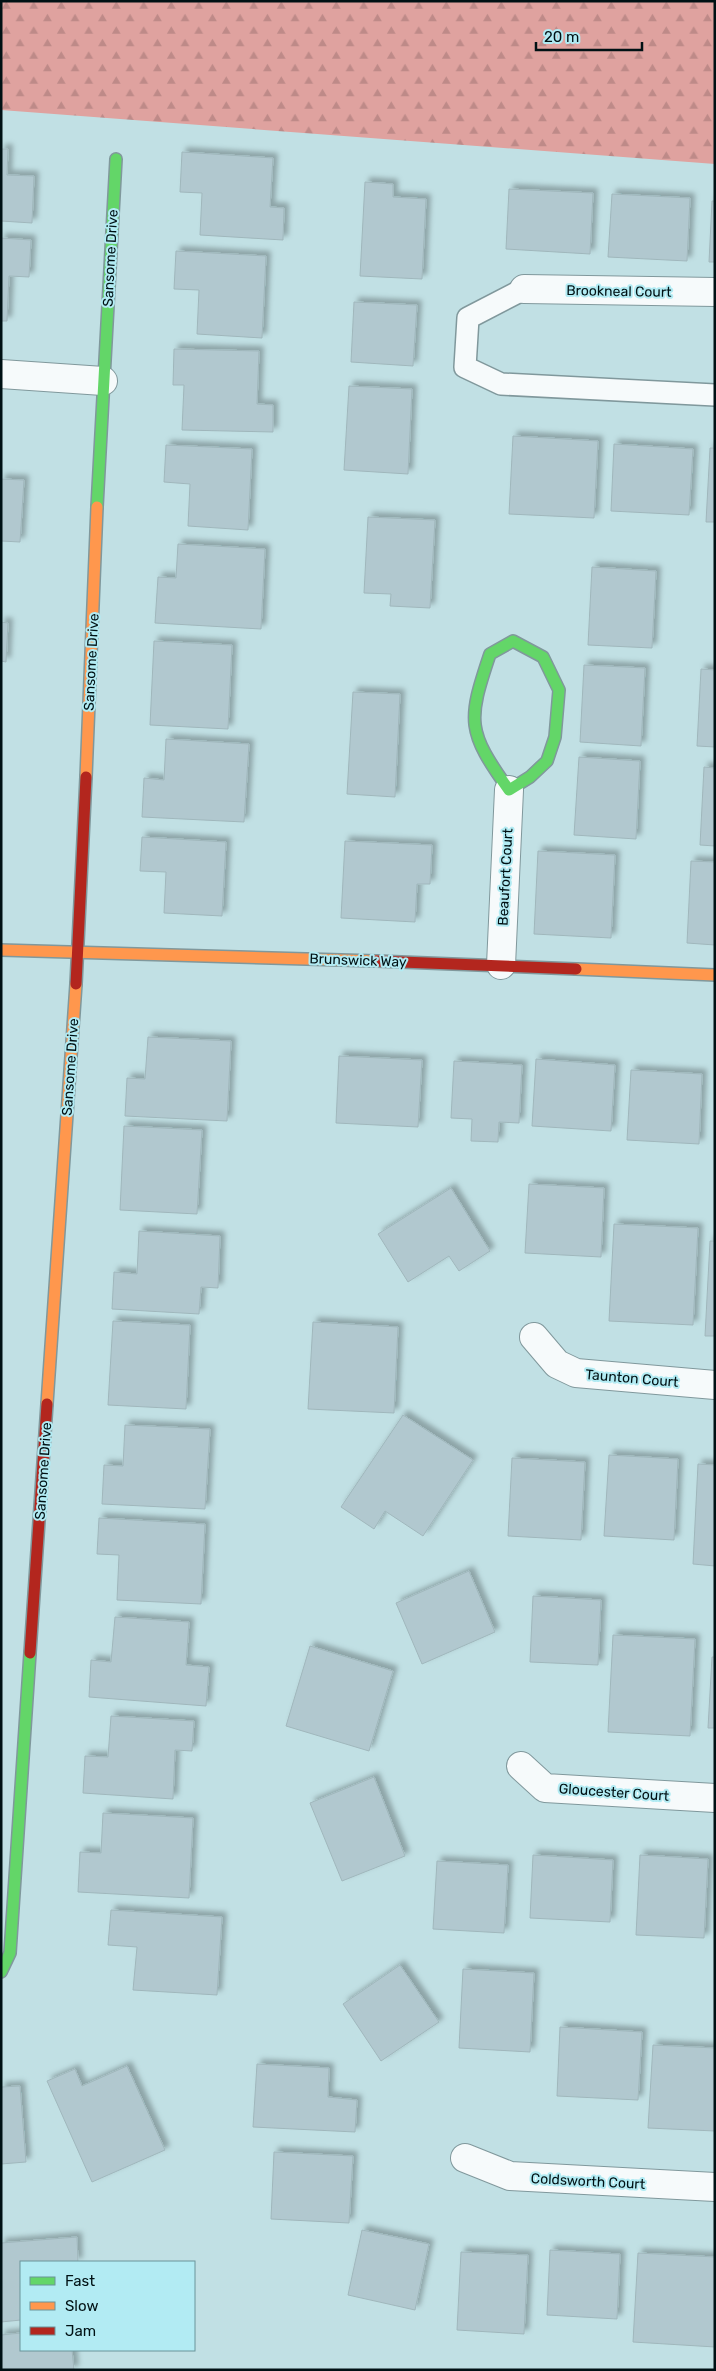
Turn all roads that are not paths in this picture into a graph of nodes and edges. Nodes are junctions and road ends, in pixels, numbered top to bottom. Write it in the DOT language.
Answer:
graph roads {
  1 [pos="116,159"];
  2 [pos="524,289"];
  3 [pos="715,292"];
  4 [pos="1,374"];
  5 [pos="103,381"];
  6 [pos="715,395"];
  7 [pos="509,790"];
  8 [pos="1,950"];
  9 [pos="78,952"];
  10 [pos="500,965"];
  11 [pos="715,975"];
  12 [pos="534,1337"];
  13 [pos="715,1385"];
  14 [pos="521,1766"];
  15 [pos="715,1798"];
  16 [pos="1,1972"];
  17 [pos="464,2158"];
  18 [pos="715,2188"];
  1 -- 5 [label="street, Sansome Drive"];
  2 -- 3 [label="street, Brookneal Court"];
  2 -- 6 [label="lane"];
  4 -- 5 [label="street"];
  5 -- 9 [label="street, Sansome Drive"];
  7 -- 7 [label="street"];
  7 -- 10 [label="street, Beaufort Court"];
  8 -- 9 [label="street, Brunswick Way"];
  9 -- 10 [label="street, Brunswick Way"];
  9 -- 16 [label="street, Sansome Drive"];
  10 -- 11 [label="street, Brunswick Way"];
  12 -- 13 [label="street, Taunton Court"];
  14 -- 15 [label="street, Gloucester Court"];
  17 -- 18 [label="street, Coldsworth Court"];
}
